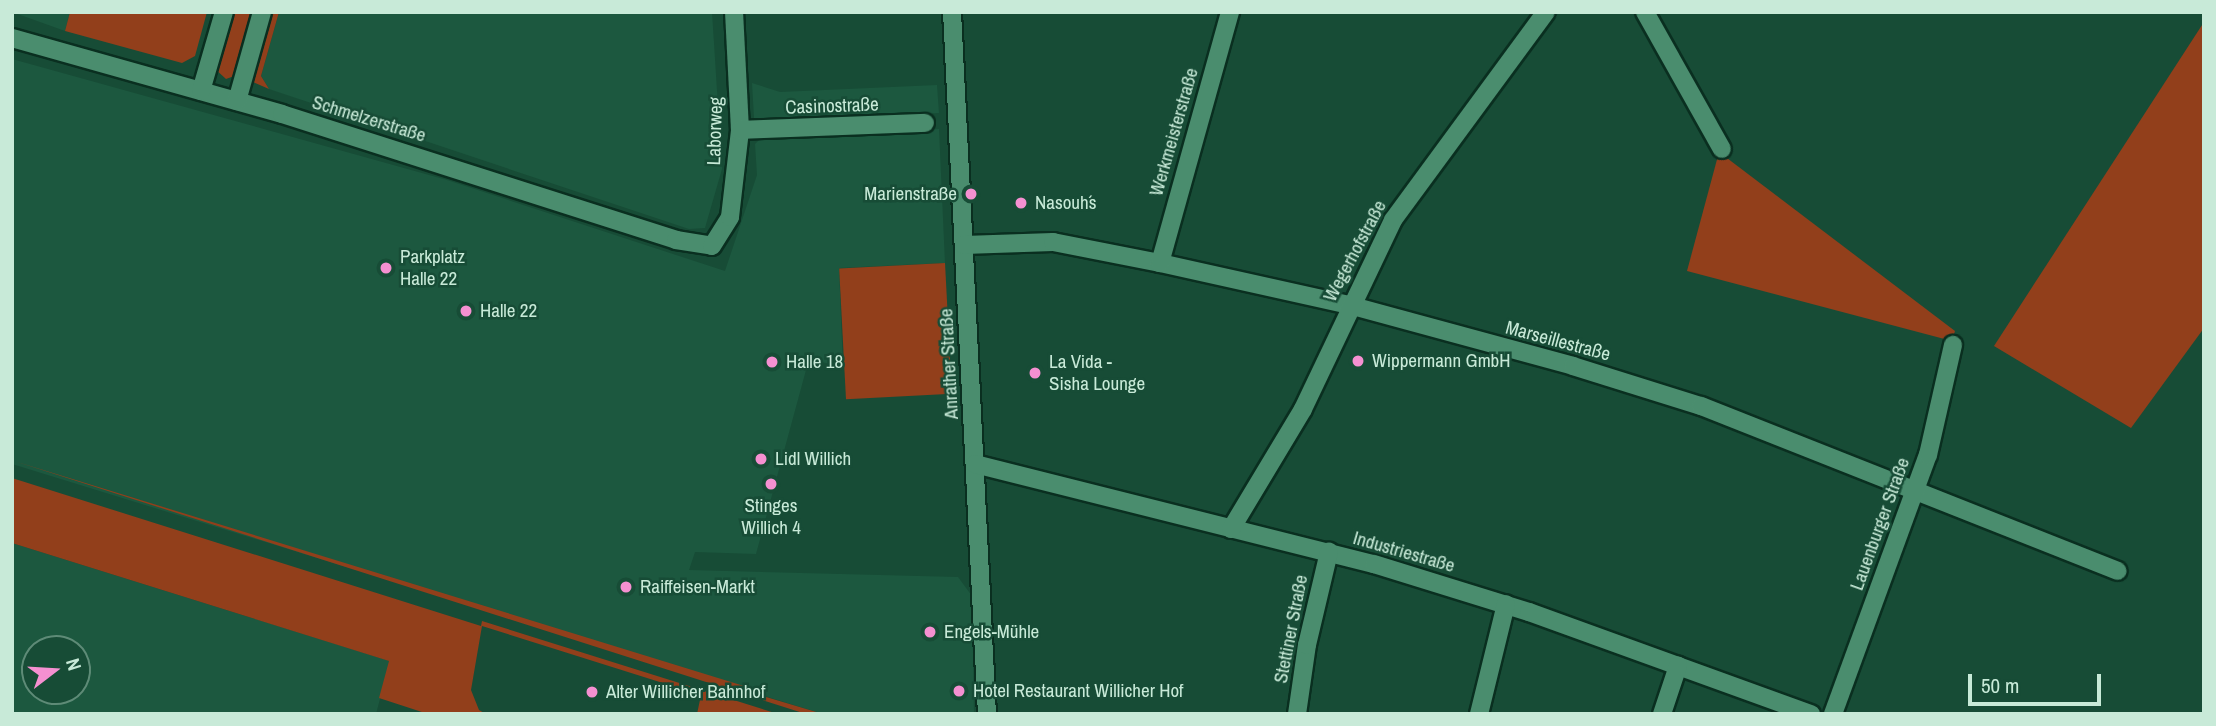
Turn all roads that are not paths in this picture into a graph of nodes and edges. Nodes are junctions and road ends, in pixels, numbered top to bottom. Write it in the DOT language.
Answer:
graph roads {
  1 [pos="224,12"];
  2 [pos="262,12"];
  3 [pos="734,12"];
  4 [pos="952,12"];
  5 [pos="1230,12"];
  6 [pos="1645,12"];
  7 [pos="1538,15"];
  8 [pos="12,38"];
  9 [pos="201,91"];
  10 [pos="237,101"];
  11 [pos="925,123"];
  12 [pos="740,130"];
  13 [pos="1722,149"];
  14 [pos="964,245"];
  15 [pos="712,246"];
  16 [pos="1160,263"];
  17 [pos="1349,306"];
  18 [pos="1953,345"];
  19 [pos="975,464"];
  20 [pos="1916,492"];
  21 [pos="1231,529"];
  22 [pos="1329,552"];
  23 [pos="2117,571"];
  24 [pos="1506,604"];
  25 [pos="1678,666"];
  26 [pos="987,714"];
  27 [pos="1297,714"];
  28 [pos="1479,714"];
  29 [pos="1662,714"];
  30 [pos="1811,714"];
  31 [pos="1833,714"];
  1 -- 9 [label="street"];
  2 -- 10 [label="street"];
  3 -- 12 [label="street, Laborweg"];
  4 -- 14 [label="street, Anrather Straße"];
  5 -- 16 [label="street, Werkmeisterstraße"];
  6 -- 13 [label="street"];
  7 -- 17 [label="street, Wegerhofstraße"];
  8 -- 9 [label="street, Schmelzerstraße"];
  9 -- 10 [label="street, Schmelzerstraße"];
  10 -- 15 [label="street, Schmelzerstraße"];
  11 -- 12 [label="street, Casinostraße"];
  12 -- 15 [label="street, Laborweg"];
  14 -- 16 [label="street, Marseillestraße"];
  14 -- 19 [label="street, Anrather Straße"];
  16 -- 17 [label="street, Marseillestraße"];
  17 -- 20 [label="street, Marseillestraße"];
  17 -- 21 [label="street, Wegerhofstraße"];
  18 -- 20 [label="street, Lauenburger Straße"];
  19 -- 21 [label="street, Industriestraße"];
  19 -- 26 [label="street, Anrather Straße"];
  20 -- 23 [label="street, Marseillestraße"];
  20 -- 31 [label="street, Lauenburger Straße"];
  21 -- 22 [label="street, Industriestraße"];
  22 -- 24 [label="street, Industriestraße"];
  22 -- 27 [label="street, Stettiner Straße"];
  24 -- 25 [label="street, Industriestraße"];
  24 -- 28 [label="street"];
  25 -- 29 [label="street"];
  25 -- 30 [label="street, Industriestraße"];
}
